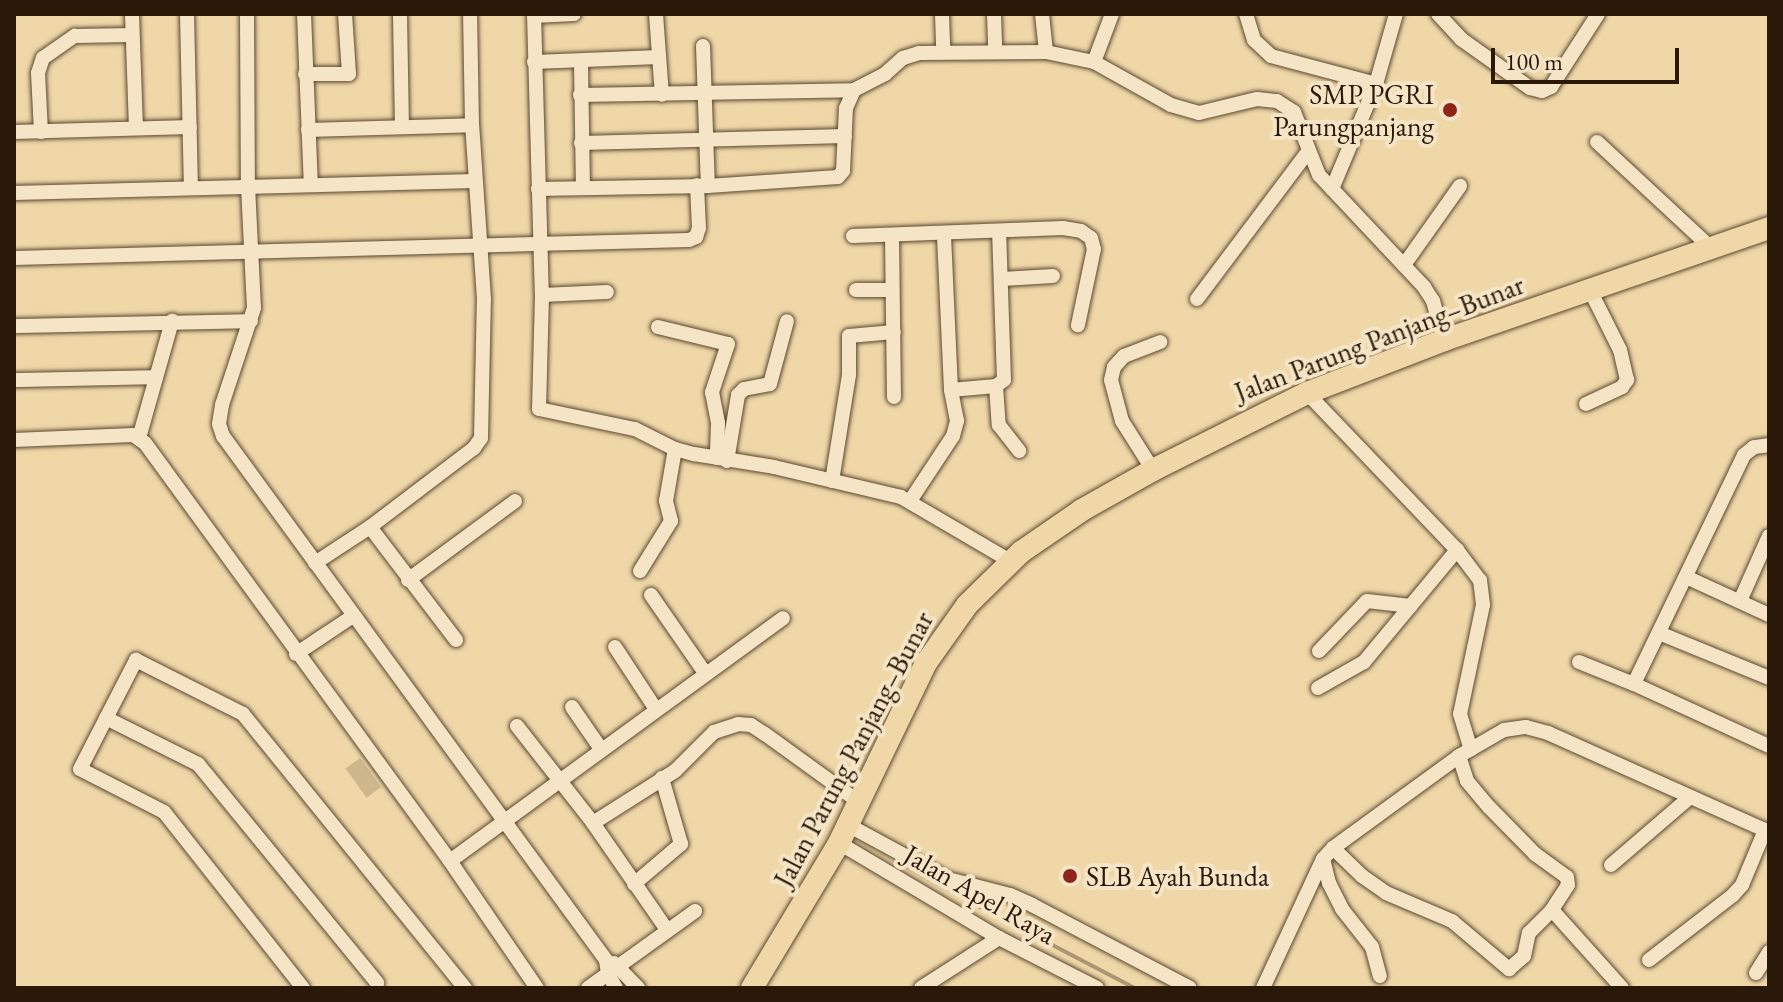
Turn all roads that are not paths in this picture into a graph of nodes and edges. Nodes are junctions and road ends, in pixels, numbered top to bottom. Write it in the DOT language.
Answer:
graph roads {
  1 [pos="132,14"];
  2 [pos="187,14"];
  3 [pos="247,14"];
  4 [pos="304,14"];
  5 [pos="345,14"];
  6 [pos="400,14"];
  7 [pos="470,14"];
  8 [pos="574,14"];
  9 [pos="656,14"];
  10 [pos="942,14"];
  11 [pos="994,14"];
  12 [pos="1042,14"];
  13 [pos="1112,14"];
  14 [pos="1246,14"];
  15 [pos="1396,14"];
  16 [pos="1438,14"];
  17 [pos="1598,14"];
  18 [pos="534,15"];
  19 [pos="132,35"];
  20 [pos="703,46"];
  21 [pos="995,50"];
  22 [pos="943,52"];
  23 [pos="1046,52"];
  24 [pos="659,57"];
  25 [pos="534,62"];
  26 [pos="1094,62"];
  27 [pos="581,63"];
  28 [pos="305,74"];
  29 [pos="1376,84"];
  30 [pos="854,90"];
  31 [pos="707,93"];
  32 [pos="580,95"];
  33 [pos="662,95"];
  34 [pos="472,125"];
  35 [pos="190,127"];
  36 [pos="402,127"];
  37 [pos="136,128"];
  38 [pos="308,130"];
  39 [pos="14,132"];
  40 [pos="41,132"];
  41 [pos="845,136"];
  42 [pos="706,139"];
  43 [pos="1597,142"];
  44 [pos="581,143"];
  45 [pos="1307,153"];
  46 [pos="475,181"];
  47 [pos="311,185"];
  48 [pos="248,186"];
  49 [pos="703,186"];
  50 [pos="1460,186"];
  51 [pos="583,187"];
  52 [pos="191,188"];
  53 [pos="538,189"];
  54 [pos="1332,189"];
  55 [pos="14,193"];
  56 [pos="1769,228"];
  57 [pos="999,233"];
  58 [pos="892,235"];
  59 [pos="944,235"];
  60 [pos="853,236"];
  61 [pos="481,243"];
  62 [pos="541,243"];
  63 [pos="1711,248"];
  64 [pos="252,250"];
  65 [pos="14,258"];
  66 [pos="1404,265"];
  67 [pos="1053,276"];
  68 [pos="1002,279"];
  69 [pos="856,290"];
  70 [pos="892,290"];
  71 [pos="1590,290"];
  72 [pos="607,292"];
  73 [pos="542,295"];
  74 [pos="1197,299"];
  75 [pos="172,321"];
  76 [pos="251,321"];
  77 [pos="787,321"];
  78 [pos="1078,325"];
  79 [pos="14,326"];
  80 [pos="658,327"];
  81 [pos="894,332"];
  82 [pos="1444,340"];
  83 [pos="1160,342"];
  84 [pos="156,377"];
  85 [pos="14,380"];
  86 [pos="996,386"];
  87 [pos="951,390"];
  88 [pos="1307,393"];
  89 [pos="894,397"];
  90 [pos="1586,404"];
  91 [pos="139,438"];
  92 [pos="14,440"];
  93 [pos="1769,445"];
  94 [pos="675,449"];
  95 [pos="1019,451"];
  96 [pos="722,459"];
  97 [pos="1153,470"];
  98 [pos="832,481"];
  99 [pos="515,501"];
  100 [pos="910,501"];
  101 [pos="370,527"];
  102 [pos="1769,536"];
  103 [pos="1457,550"];
  104 [pos="1010,561"];
  105 [pos="315,563"];
  106 [pos="640,571"];
  107 [pos="1686,577"];
  108 [pos="408,580"];
  109 [pos="651,595"];
  110 [pos="1740,601"];
  111 [pos="1411,606"];
  112 [pos="1769,615"];
  113 [pos="353,616"];
  114 [pos="783,618"];
  115 [pos="1659,633"];
  116 [pos="456,640"];
  117 [pos="615,647"];
  118 [pos="1319,651"];
  119 [pos="296,654"];
  120 [pos="1579,662"];
  121 [pos="705,673"];
  122 [pos="1769,678"];
  123 [pos="1634,684"];
  124 [pos="1318,688"];
  125 [pos="572,707"];
  126 [pos="655,708"];
  127 [pos="106,718"];
  128 [pos="517,726"];
  129 [pos="1769,746"];
  130 [pos="601,749"];
  131 [pos="1465,753"];
  132 [pos="662,778"];
  133 [pos="559,781"];
  134 [pos="1689,798"];
  135 [pos="859,802"];
  136 [pos="502,821"];
  137 [pos="593,823"];
  138 [pos="1767,831"];
  139 [pos="843,834"];
  140 [pos="1328,854"];
  141 [pos="450,861"];
  142 [pos="1611,865"];
  143 [pos="634,884"];
  144 [pos="965,884"];
  145 [pos="954,909"];
  146 [pos="1552,910"];
  147 [pos="695,911"];
  148 [pos="667,930"];
  149 [pos="999,938"];
  150 [pos="1769,952"];
  151 [pos="1649,960"];
  152 [pos="611,967"];
  153 [pos="1756,973"];
  154 [pos="1380,976"];
  155 [pos="377,983"];
  156 [pos="303,988"];
  157 [pos="465,988"];
  158 [pos="537,988"];
  159 [pos="588,988"];
  160 [pos="616,988"];
  161 [pos="638,988"];
  162 [pos="752,988"];
  163 [pos="921,988"];
  164 [pos="1097,988"];
  165 [pos="1190,988"];
  166 [pos="1263,988"];
  167 [pos="1622,988"];
  1 -- 19 [label="street"];
  2 -- 35 [label="street"];
  3 -- 48 [label="street"];
  4 -- 28 [label="street"];
  5 -- 28 [label="street"];
  6 -- 36 [label="street"];
  7 -- 34 [label="street"];
  8 -- 18 [label="street"];
  9 -- 24 [label="street"];
  10 -- 22 [label="street"];
  11 -- 21 [label="street"];
  12 -- 23 [label="street"];
  13 -- 26 [label="street"];
  14 -- 29 [label="street"];
  15 -- 29 [label="street"];
  16 -- 17 [label="street"];
  18 -- 25 [label="street"];
  19 -- 37 [label="street"];
  19 -- 40 [label="street"];
  20 -- 31 [label="street"];
  21 -- 22 [label="street"];
  21 -- 23 [label="street"];
  22 -- 30 [label="street"];
  23 -- 26 [label="street"];
  24 -- 27 [label="street"];
  24 -- 33 [label="street"];
  25 -- 27 [label="street"];
  25 -- 53 [label="street"];
  26 -- 45 [label="street"];
  27 -- 32 [label="street"];
  28 -- 38 [label="street"];
  29 -- 54 [label="street"];
  30 -- 31 [label="street"];
  30 -- 41 [label="street"];
  31 -- 33 [label="street"];
  31 -- 42 [label="street"];
  32 -- 33 [label="street"];
  32 -- 44 [label="street"];
  34 -- 36 [label="street"];
  34 -- 46 [label="street"];
  35 -- 37 [label="street"];
  35 -- 52 [label="street"];
  36 -- 38 [label="street"];
  37 -- 40 [label="street"];
  38 -- 47 [label="street"];
  39 -- 40 [label="street"];
  41 -- 42 [label="street"];
  41 -- 49 [label="street"];
  42 -- 44 [label="street"];
  42 -- 49 [label="street"];
  43 -- 63 [label="street"];
  44 -- 51 [label="street"];
  45 -- 54 [label="street"];
  45 -- 74 [label="street"];
  46 -- 47 [label="street"];
  46 -- 61 [label="street"];
  47 -- 48 [label="street"];
  48 -- 52 [label="street"];
  48 -- 64 [label="street"];
  49 -- 51 [label="street"];
  49 -- 62 [label="street"];
  50 -- 66 [label="street"];
  51 -- 53 [label="street"];
  52 -- 55 [label="street"];
  53 -- 62 [label="street"];
  54 -- 66 [label="street"];
  56 -- 63 [label="main road, Jalan Parung Panjang–Bunar"];
  57 -- 59 [label="street"];
  57 -- 68 [label="street"];
  57 -- 78 [label="street"];
  58 -- 59 [label="street"];
  58 -- 60 [label="street"];
  58 -- 70 [label="street"];
  59 -- 87 [label="street"];
  61 -- 62 [label="street"];
  61 -- 64 [label="street"];
  61 -- 101 [label="street"];
  62 -- 73 [label="street"];
  63 -- 71 [label="main road, Jalan Parung Panjang–Bunar"];
  64 -- 65 [label="street"];
  64 -- 76 [label="street"];
  66 -- 82 [label="street"];
  67 -- 68 [label="street"];
  68 -- 86 [label="street"];
  69 -- 70 [label="street"];
  70 -- 81 [label="street"];
  71 -- 82 [label="main road, Jalan Parung Panjang–Bunar"];
  71 -- 90 [label="street"];
  72 -- 73 [label="street"];
  73 -- 94 [label="street"];
  75 -- 76 [label="street"];
  75 -- 79 [label="street"];
  75 -- 84 [label="street"];
  76 -- 105 [label="street"];
  77 -- 96 [label="street"];
  80 -- 96 [label="street"];
  81 -- 89 [label="street"];
  81 -- 98 [label="street"];
  82 -- 88 [label="main road, Jalan Parung Panjang–Bunar"];
  83 -- 97 [label="street"];
  84 -- 85 [label="street"];
  84 -- 91 [label="street"];
  86 -- 87 [label="street"];
  86 -- 95 [label="street"];
  87 -- 100 [label="street"];
  88 -- 97 [label="main road, Jalan Parung Panjang–Bunar"];
  88 -- 103 [label="street"];
  91 -- 92 [label="street"];
  91 -- 119 [label="street"];
  93 -- 107 [label="street"];
  94 -- 96 [label="street"];
  94 -- 106 [label="street"];
  96 -- 98 [label="street"];
  97 -- 104 [label="main road, Jalan Parung Panjang–Bunar"];
  98 -- 100 [label="street"];
  99 -- 108 [label="street"];
  100 -- 104 [label="street"];
  101 -- 105 [label="street"];
  101 -- 108 [label="street"];
  102 -- 110 [label="street"];
  103 -- 111 [label="street"];
  103 -- 131 [label="street"];
  104 -- 135 [label="main road, Jalan Parung Panjang–Bunar"];
  105 -- 113 [label="street"];
  107 -- 110 [label="street"];
  107 -- 115 [label="street"];
  108 -- 116 [label="street"];
  109 -- 121 [label="street"];
  110 -- 112 [label="street"];
  111 -- 118 [label="street"];
  111 -- 124 [label="street"];
  113 -- 119 [label="street"];
  113 -- 136 [label="street"];
  114 -- 121 [label="street"];
  115 -- 122 [label="street"];
  115 -- 123 [label="street"];
  117 -- 126 [label="street"];
  119 -- 141 [label="street"];
  120 -- 123 [label="street"];
  121 -- 126 [label="street"];
  123 -- 129 [label="street"];
  125 -- 130 [label="street"];
  126 -- 130 [label="street"];
  127 -- 155 [label="street"];
  127 -- 156 [label="street"];
  127 -- 157 [label="street"];
  128 -- 133 [label="street"];
  130 -- 133 [label="street"];
  131 -- 134 [label="street"];
  131 -- 140 [label="street"];
  131 -- 146 [label="street"];
  132 -- 135 [label="street"];
  132 -- 137 [label="street"];
  132 -- 143 [label="street"];
  133 -- 136 [label="street"];
  133 -- 137 [label="street"];
  134 -- 138 [label="street"];
  134 -- 142 [label="street"];
  135 -- 139 [label="main road, Jalan Parung Panjang–Bunar"];
  136 -- 141 [label="street"];
  136 -- 152 [label="street"];
  137 -- 143 [label="street"];
  138 -- 151 [label="street"];
  139 -- 144 [label="street"];
  139 -- 145 [label="street, Jalan Apel Raya"];
  139 -- 162 [label="main road, Jalan Parung Panjang–Bunar"];
  140 -- 146 [label="street"];
  140 -- 154 [label="street"];
  140 -- 166 [label="street"];
  141 -- 158 [label="street"];
  143 -- 148 [label="street"];
  144 -- 145 [label="street"];
  144 -- 165 [label="street"];
  145 -- 149 [label="street, Jalan Apel Raya"];
  146 -- 167 [label="street"];
  147 -- 148 [label="street"];
  148 -- 152 [label="street"];
  149 -- 163 [label="street"];
  149 -- 164 [label="street, Jalan Apel Raya"];
  150 -- 153 [label="street"];
  152 -- 159 [label="street"];
  152 -- 160 [label="street"];
  152 -- 161 [label="street"];
}
